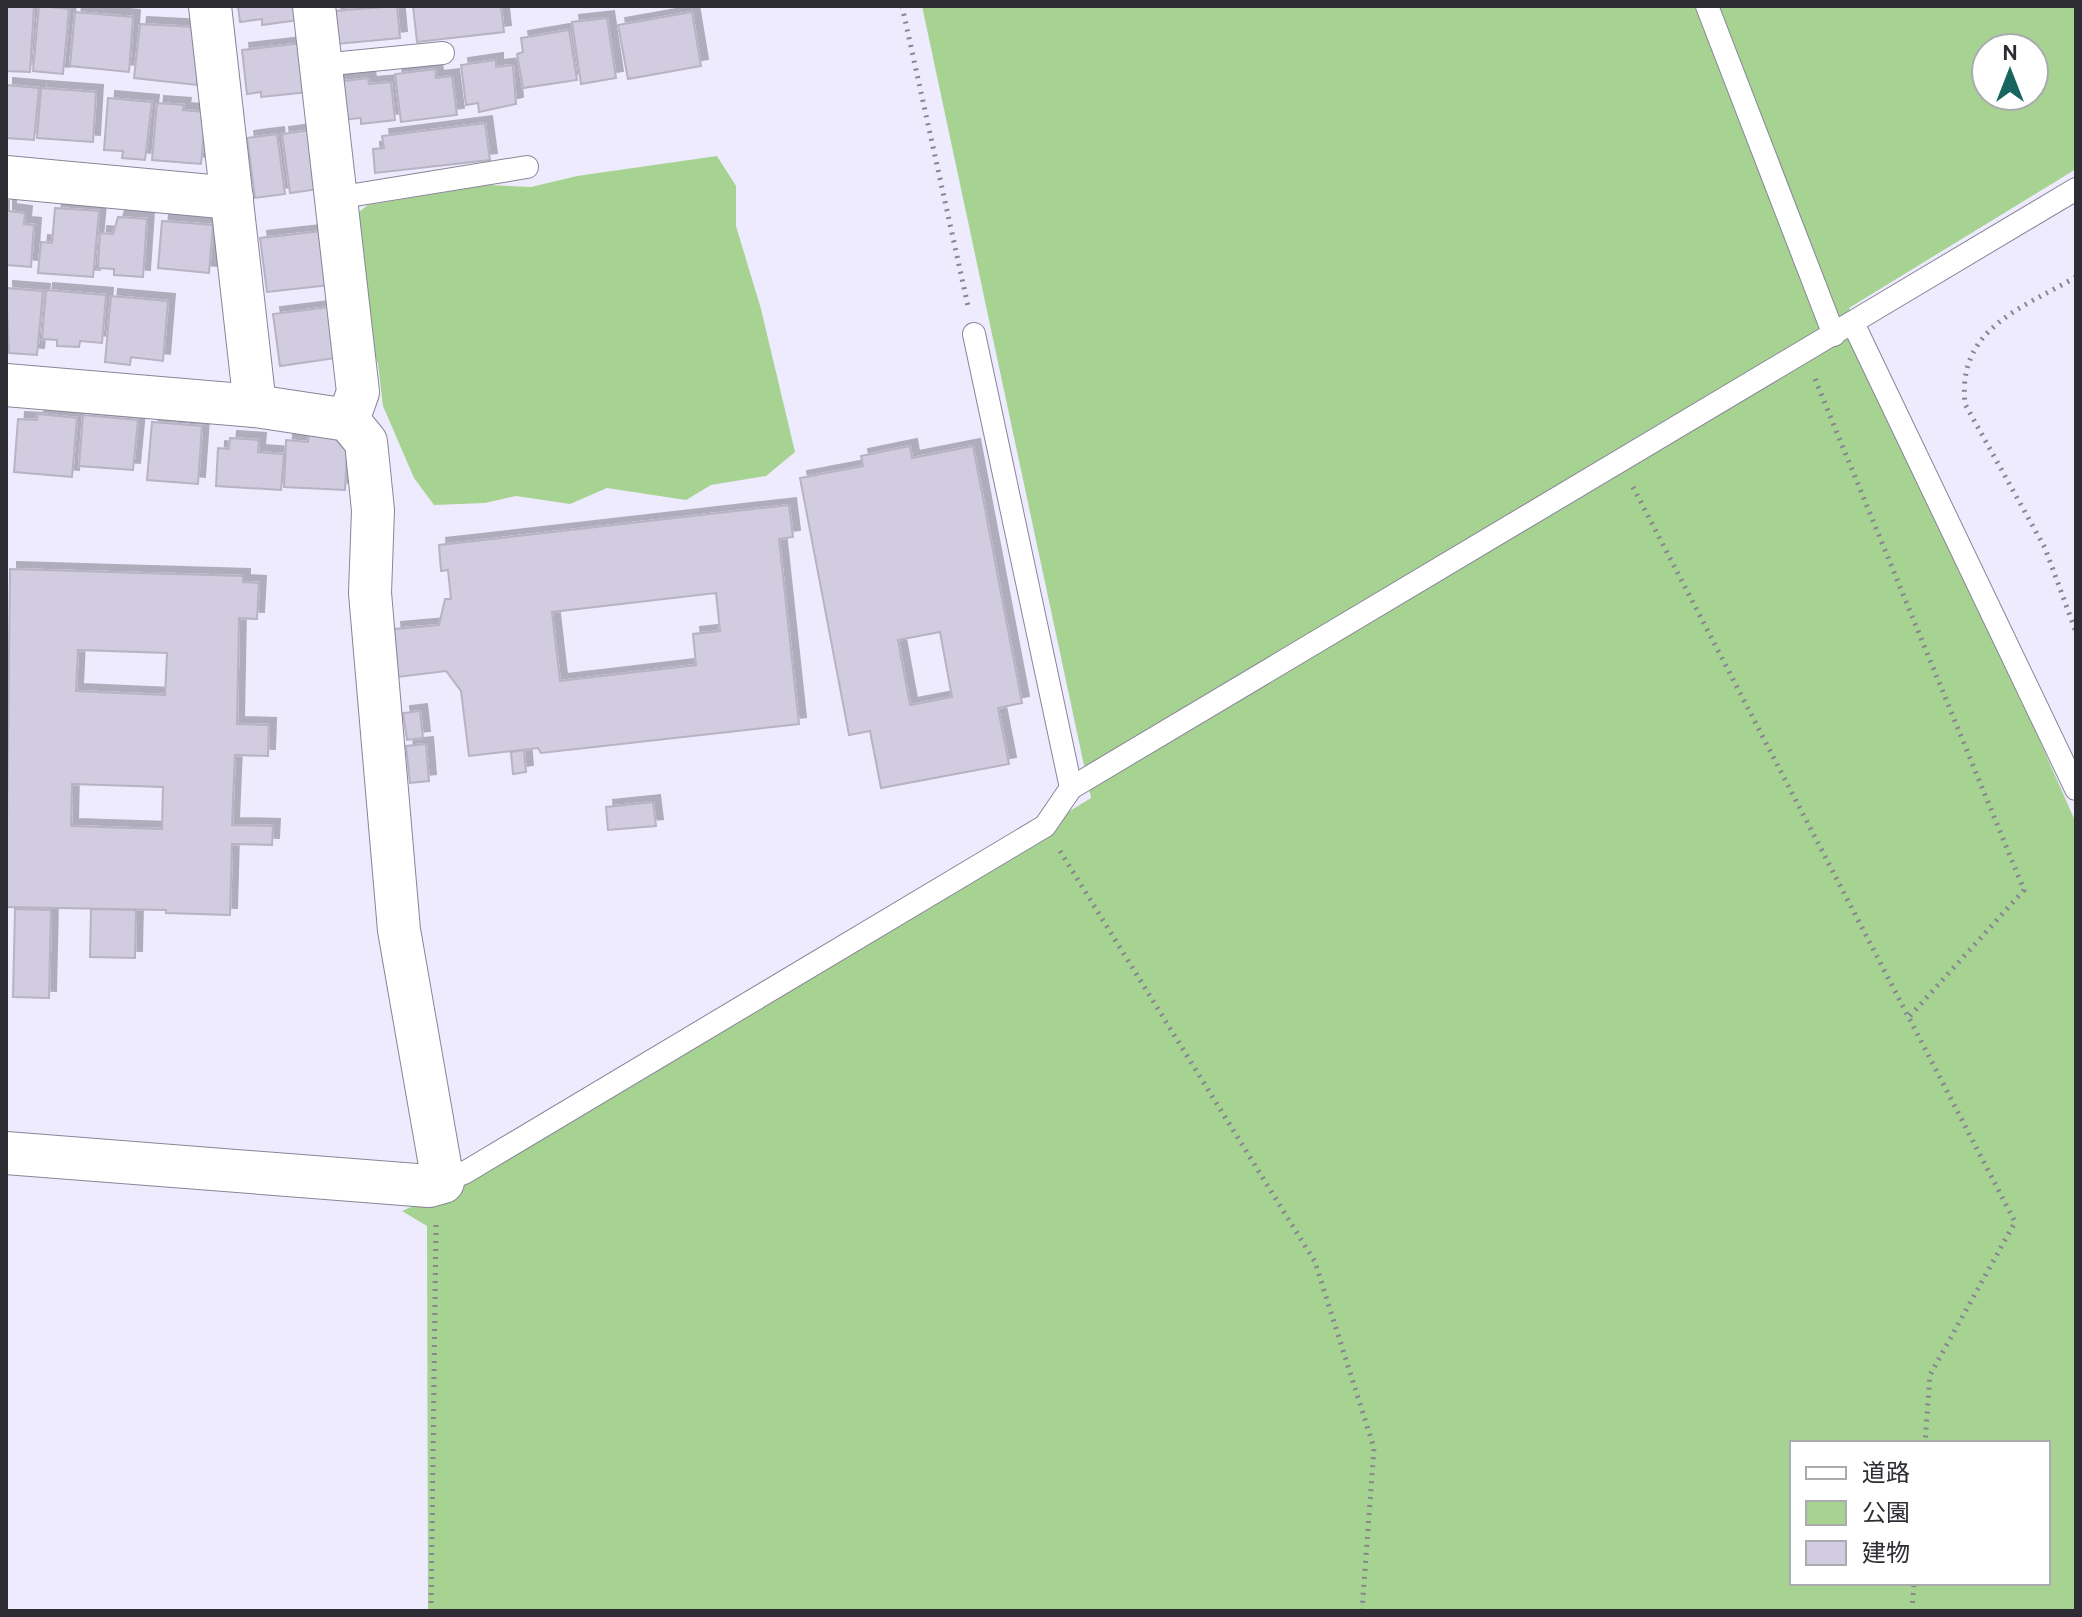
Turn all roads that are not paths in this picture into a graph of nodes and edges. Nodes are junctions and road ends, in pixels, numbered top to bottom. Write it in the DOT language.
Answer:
graph roads {
  1 [pos="210,6"];
  2 [pos="314,6"];
  3 [pos="1707,6"];
  4 [pos="443,53"];
  5 [pos="321,65"];
  6 [pos="527,167"];
  7 [pos="6,177"];
  8 [pos="2076,189"];
  9 [pos="232,198"];
  10 [pos="336,198"];
  11 [pos="1844,329"];
  12 [pos="974,334"];
  13 [pos="6,385"];
  14 [pos="255,406"];
  15 [pos="348,420"];
  16 [pos="1071,788"];
  17 [pos="2076,789"];
  18 [pos="6,1153"];
  19 [pos="436,1184"];
  1 -- 9 [label="street"];
  2 -- 5 [label="street"];
  3 -- 11 [label="lane"];
  4 -- 5 [label="lane"];
  5 -- 10 [label="street"];
  6 -- 10 [label="lane"];
  7 -- 9 [label="street"];
  8 -- 11 [label="lane"];
  9 -- 14 [label="street"];
  10 -- 15 [label="street"];
  11 -- 16 [label="lane"];
  11 -- 17 [label="lane"];
  12 -- 16 [label="lane"];
  13 -- 14 [label="street"];
  14 -- 15 [label="street"];
  15 -- 19 [label="street"];
  16 -- 19 [label="lane"];
  18 -- 19 [label="street"];
}
